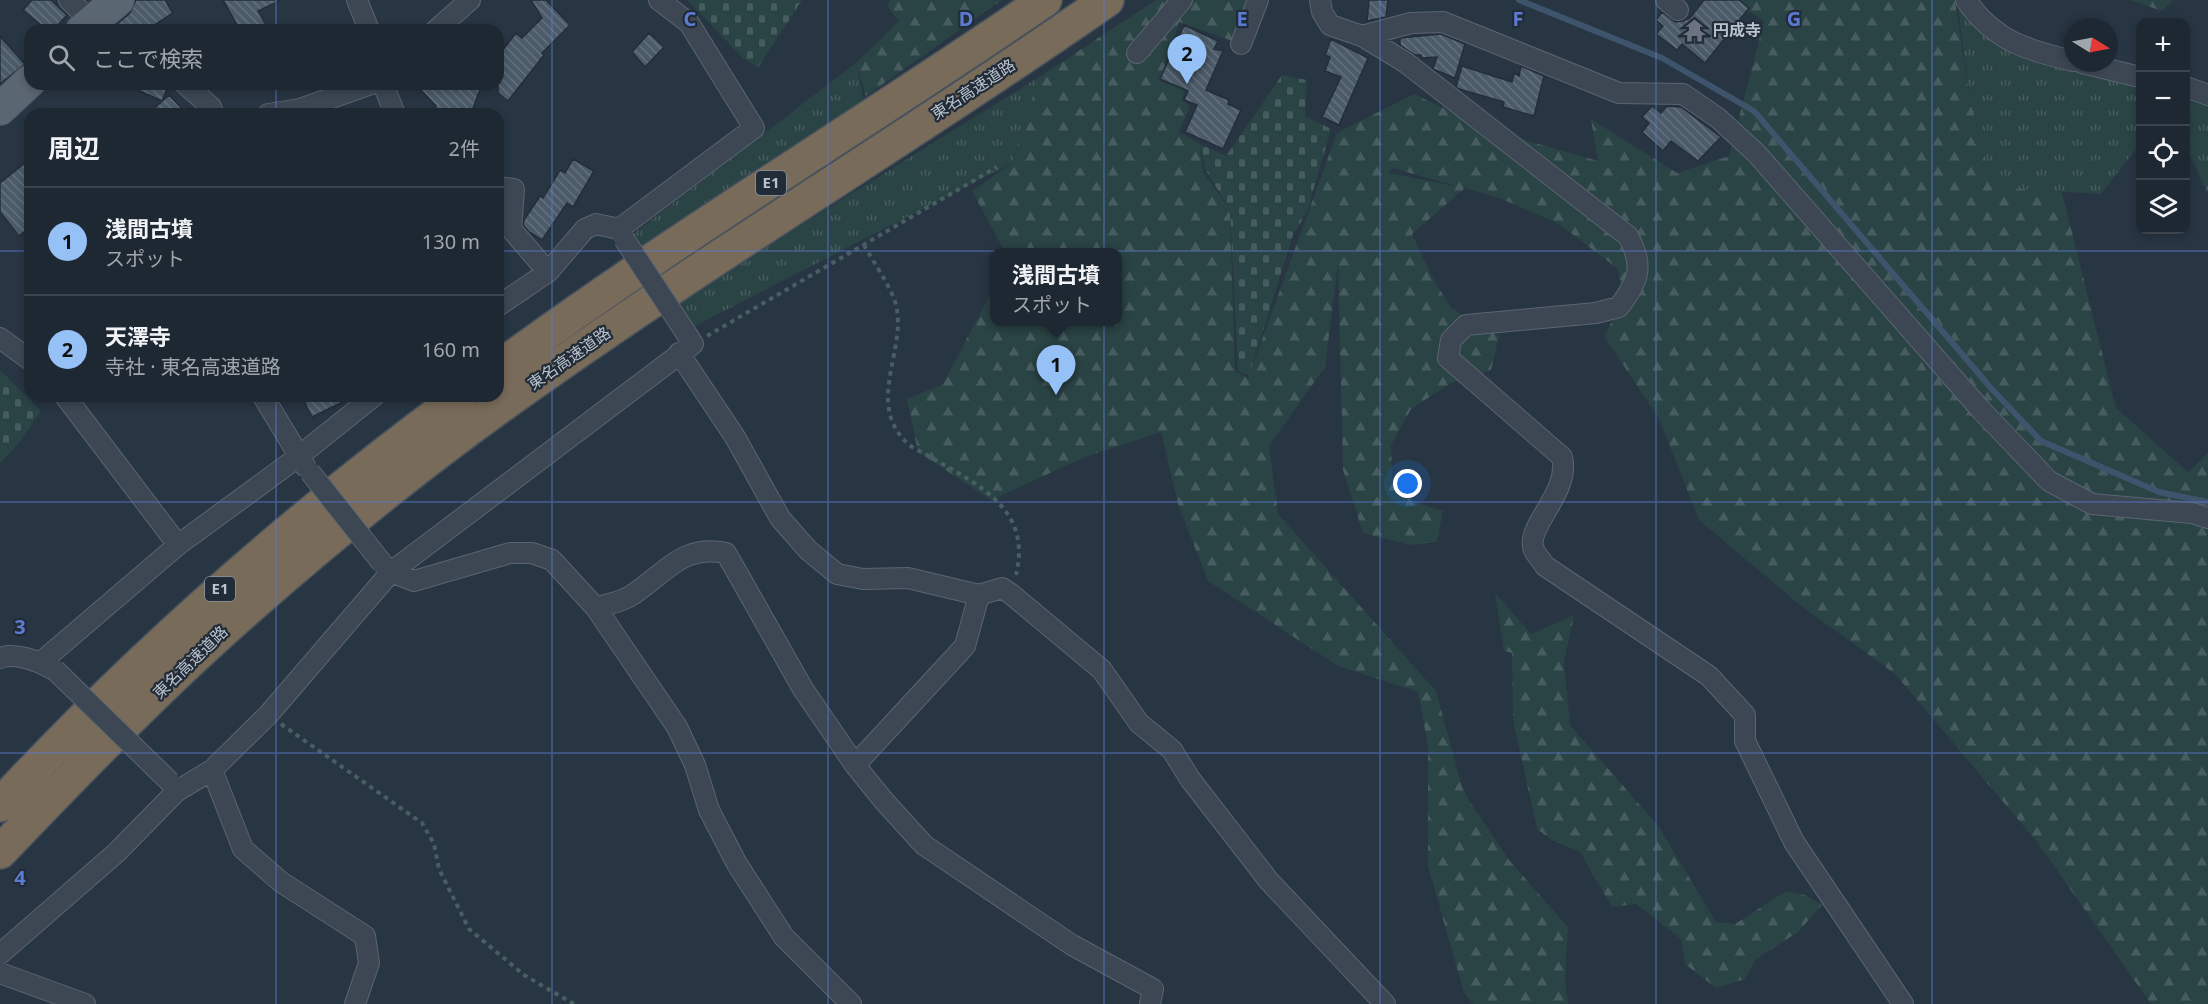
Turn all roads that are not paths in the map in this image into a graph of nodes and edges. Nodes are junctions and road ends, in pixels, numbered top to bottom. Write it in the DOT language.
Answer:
graph roads {
  1 [pos="118,0"];
  2 [pos="357,0"];
  3 [pos="470,0"];
  4 [pos="659,0"];
  5 [pos="1045,0"];
  6 [pos="1182,0"];
  7 [pos="1258,0"];
  8 [pos="1320,0"];
  9 [pos="1966,0"];
  10 [pos="1097,7"];
  11 [pos="81,17"];
  12 [pos="367,24"];
  13 [pos="443,24"];
  14 [pos="1362,36"];
  15 [pos="1241,44"];
  16 [pos="1137,53"];
  17 [pos="2064,59"];
  18 [pos="2118,72"];
  19 [pos="2136,76"];
  20 [pos="24,87"];
  21 [pos="2190,88"];
  22 [pos="191,90"];
  23 [pos="354,90"];
  24 [pos="385,90"];
  25 [pos="2208,95"];
  26 [pos="211,108"];
  27 [pos="303,108"];
  28 [pos="393,108"];
  29 [pos="0,109"];
  30 [pos="504,188"];
  31 [pos="622,234"];
  32 [pos="548,272"];
  33 [pos="504,302"];
  34 [pos="0,338"];
  35 [pos="686,343"];
  36 [pos="24,356"];
  37 [pos="504,364"];
  38 [pos="70,402"];
  39 [pos="267,402"];
  40 [pos="368,402"];
  41 [pos="452,402"];
  42 [pos="304,464"];
  43 [pos="2208,518"];
  44 [pos="178,545"];
  45 [pos="386,568"];
  46 [pos="979,594"];
  47 [pos="596,608"];
  48 [pos="0,658"];
  49 [pos="48,666"];
  50 [pos="855,765"];
  51 [pos="212,770"];
  52 [pos="173,786"];
  53 [pos="0,805"];
  54 [pos="0,852"];
  55 [pos="0,954"];
  56 [pos="0,973"];
  57 [pos="85,1004"];
  58 [pos="355,1004"];
  59 [pos="851,1004"];
  60 [pos="1150,1004"];
  61 [pos="1385,1004"];
  62 [pos="1903,1004"];
  1 -- 11 [label="main road"];
  2 -- 12 [label="street"];
  3 -- 13 [label="street"];
  4 -- 31 [label="street"];
  5 -- 37 [label="highway, 東名高速道路 / E1"];
  6 -- 16 [label="street"];
  7 -- 15 [label="street"];
  8 -- 14 [label="street"];
  9 -- 17 [label="street"];
  10 -- 54 [label="highway, 東名高速道路 / E1"];
  14 -- 43 [label="street"];
  14 -- 62 [label="street"];
  18 -- 19 [label="street"];
  20 -- 29 [label="main road"];
  21 -- 25 [label="street"];
  22 -- 26 [label="street"];
  23 -- 27 [label="street"];
  24 -- 28 [label="street"];
  30 -- 32 [label="street"];
  31 -- 32 [label="street"];
  31 -- 35 [label="street, bridge"];
  32 -- 33 [label="street"];
  34 -- 36 [label="street"];
  35 -- 45 [label="street"];
  35 -- 46 [label="street"];
  38 -- 44 [label="street"];
  39 -- 42 [label="street"];
  40 -- 42 [label="street"];
  41 -- 53 [label="highway, 東名高速道路 / E1"];
  42 -- 44 [label="street"];
  42 -- 45 [label="street, bridge"];
  44 -- 49 [label="street"];
  45 -- 47 [label="street"];
  45 -- 51 [label="street"];
  46 -- 50 [label="street"];
  46 -- 61 [label="street"];
  47 -- 50 [label="street"];
  47 -- 59 [label="street"];
  48 -- 49 [label="street"];
  49 -- 52 [label="street, bridge"];
  50 -- 60 [label="street"];
  51 -- 52 [label="street"];
  51 -- 58 [label="street"];
  52 -- 55 [label="street"];
  56 -- 57 [label="street"];
}
